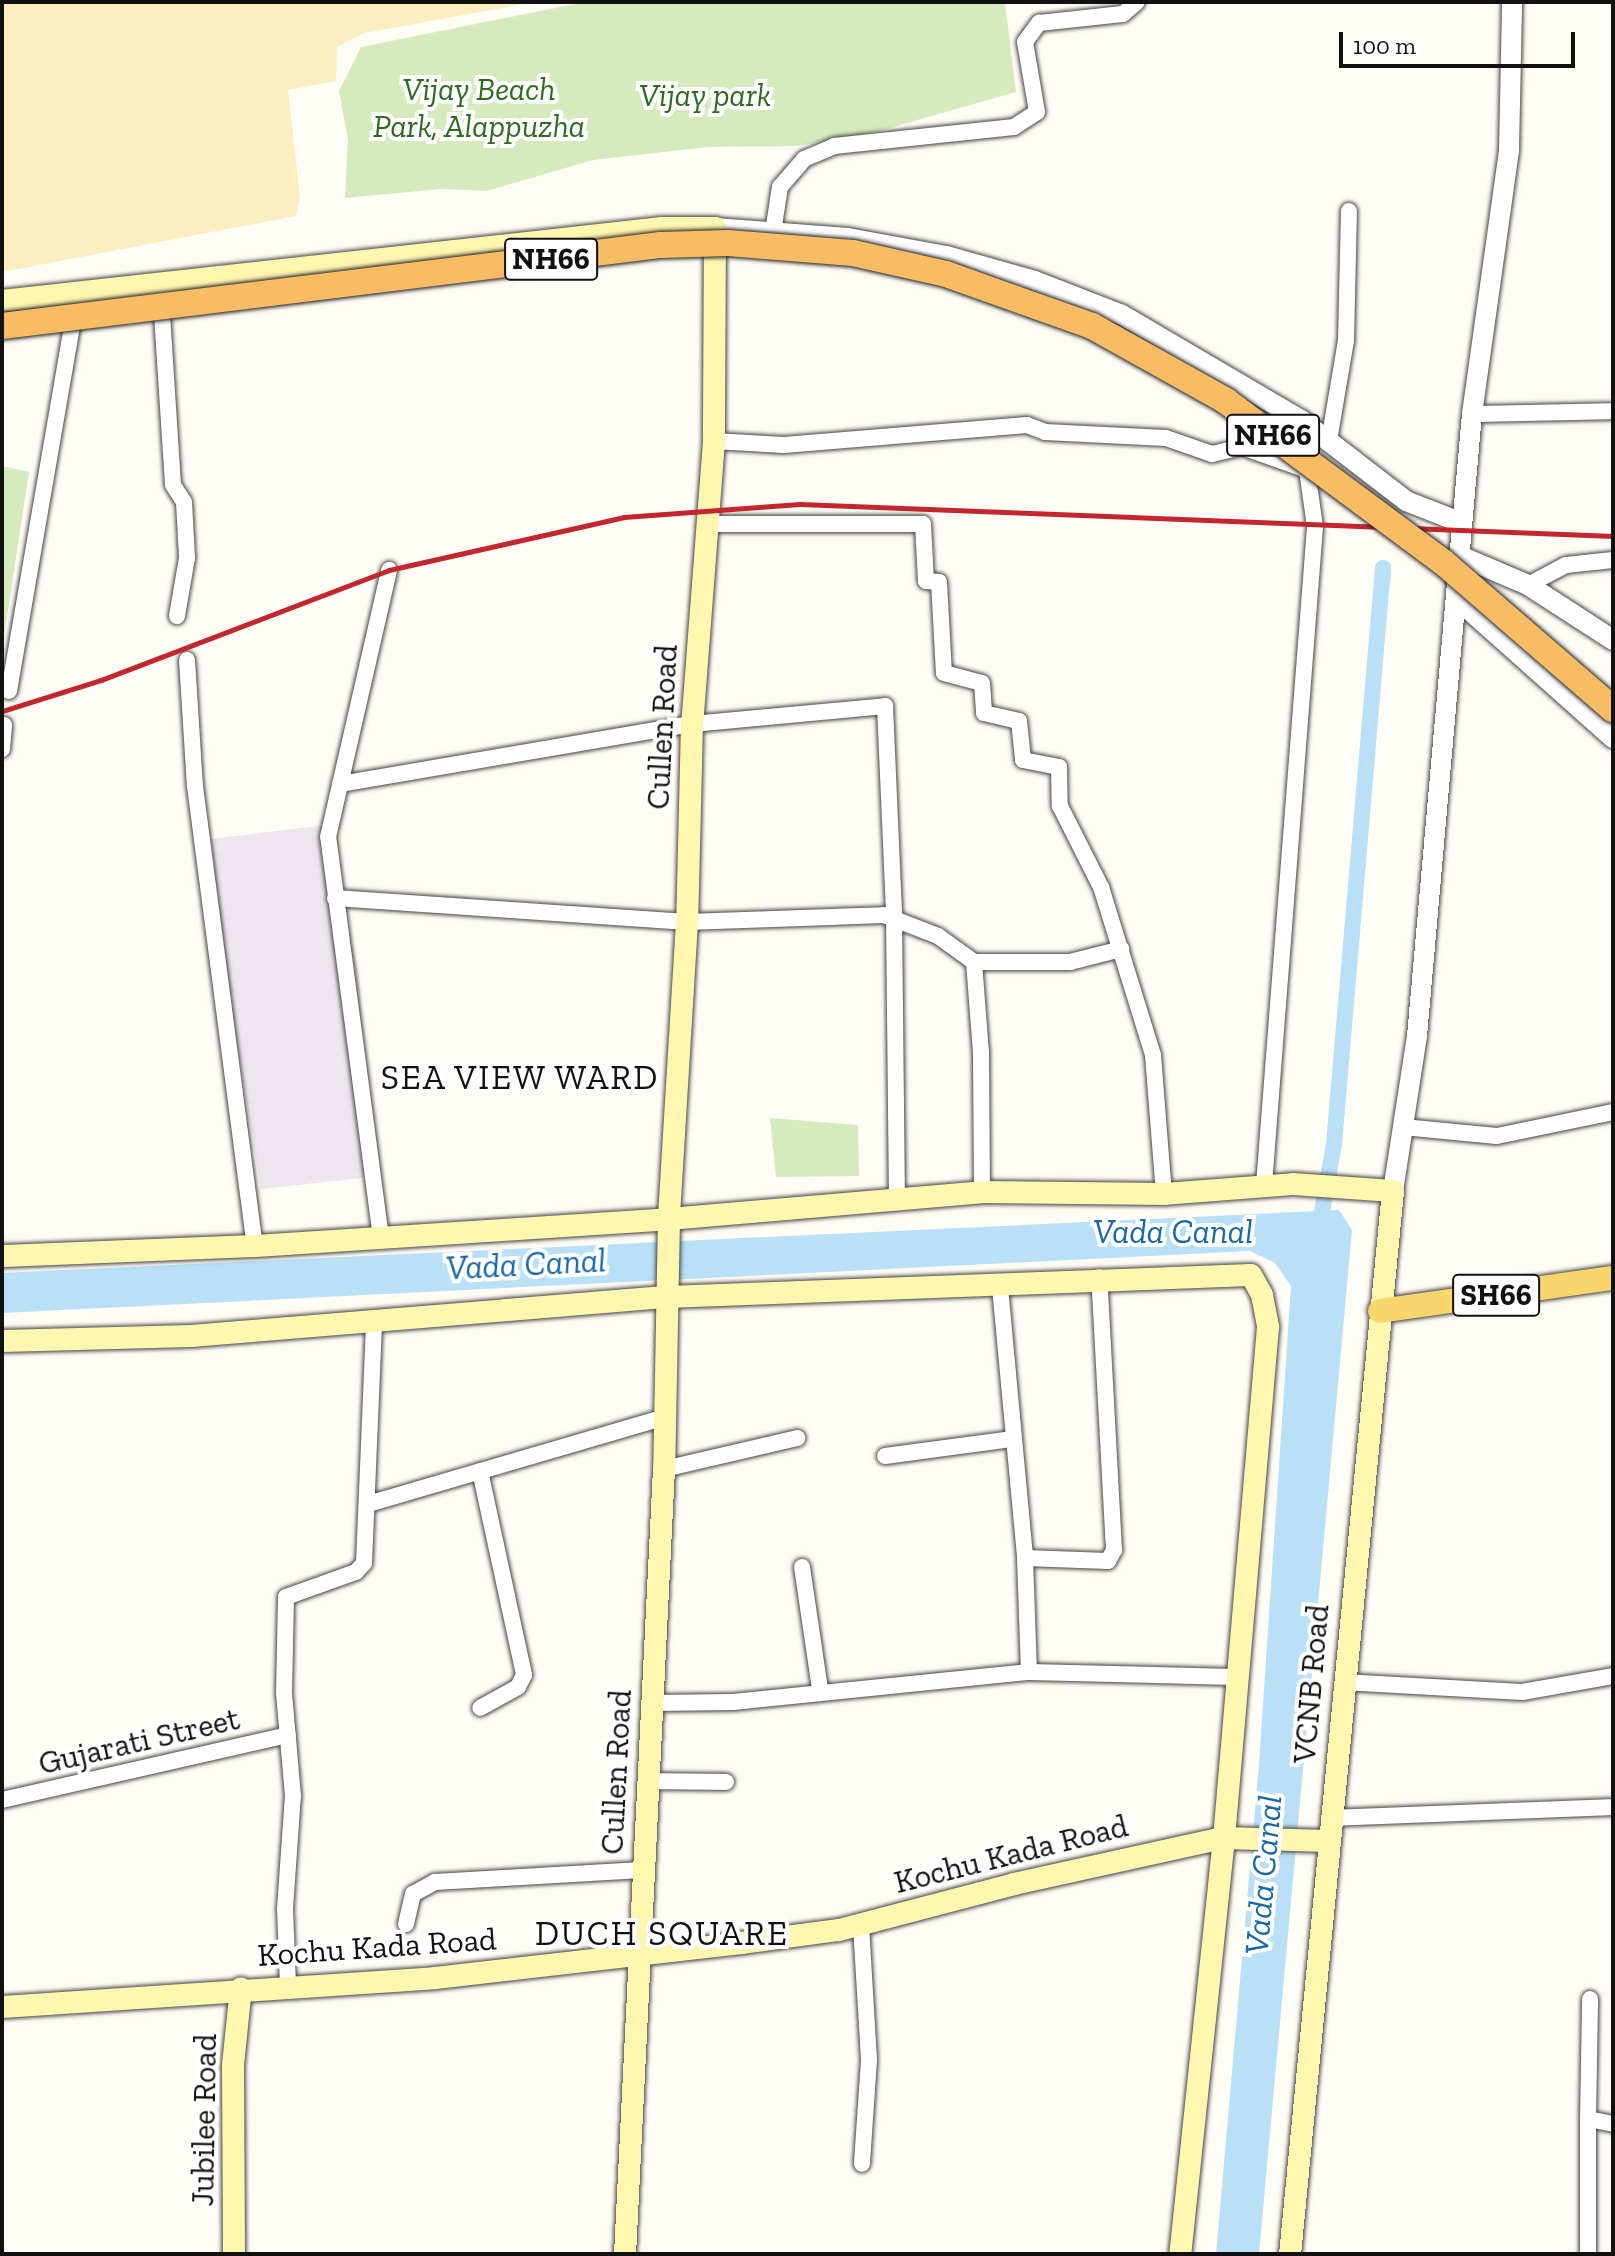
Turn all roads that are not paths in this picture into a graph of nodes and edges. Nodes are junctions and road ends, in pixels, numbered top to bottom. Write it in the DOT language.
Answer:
graph roads {
  1 [pos="1137,2"];
  2 [pos="1512,2"];
  3 [pos="1349,211"];
  4 [pos="715,228"];
  5 [pos="773,232"];
  6 [pos="160,286"];
  7 [pos="77,294"];
  8 [pos="2,301"];
  9 [pos="2,326"];
  10 [pos="1613,411"];
  11 [pos="1472,414"];
  12 [pos="714,441"];
  13 [pos="1329,441"];
  14 [pos="1462,523"];
  15 [pos="708,524"];
  16 [pos="1452,559"];
  17 [pos="1613,560"];
  18 [pos="389,570"];
  19 [pos="1528,585"];
  20 [pos="1457,599"];
  21 [pos="177,616"];
  22 [pos="1613,640"];
  23 [pos="187,660"];
  24 [pos="9,691"];
  25 [pos="1613,709"];
  26 [pos="692,724"];
  27 [pos="4,725"];
  28 [pos="1613,738"];
  29 [pos="2,749"];
  30 [pos="340,784"];
  31 [pos="335,898"];
  32 [pos="894,916"];
  33 [pos="687,922"];
  34 [pos="1121,949"];
  35 [pos="969,960"];
  36 [pos="1613,1112"];
  37 [pos="1403,1127"];
  38 [pos="1264,1185"];
  39 [pos="1393,1191"];
  40 [pos="982,1192"];
  41 [pos="1164,1194"];
  42 [pos="897,1199"];
  43 [pos="669,1224"];
  44 [pos="381,1238"];
  45 [pos="255,1246"];
  46 [pos="2,1256"];
  47 [pos="1099,1277"];
  48 [pos="1613,1278"];
  49 [pos="1000,1287"];
  50 [pos="667,1295"];
  51 [pos="1380,1311"];
  52 [pos="374,1320"];
  53 [pos="2,1341"];
  54 [pos="665,1417"];
  55 [pos="797,1438"];
  56 [pos="1013,1439"];
  57 [pos="885,1456"];
  58 [pos="664,1469"];
  59 [pos="480,1471"];
  60 [pos="368,1504"];
  61 [pos="1025,1558"];
  62 [pos="802,1567"];
  63 [pos="1029,1672"];
  64 [pos="1613,1676"];
  65 [pos="1235,1677"];
  66 [pos="1343,1682"];
  67 [pos="820,1689"];
  68 [pos="653,1703"];
  69 [pos="480,1708"];
  70 [pos="288,1735"];
  71 [pos="648,1781"];
  72 [pos="726,1782"];
  73 [pos="2,1800"];
  74 [pos="1613,1807"];
  75 [pos="1331,1818"];
  76 [pos="1229,1838"];
  77 [pos="1322,1841"];
  78 [pos="642,1870"];
  79 [pos="406,1924"];
  80 [pos="861,1925"];
  81 [pos="637,1956"];
  82 [pos="288,1986"];
  83 [pos="241,1988"];
  84 [pos="1590,1999"];
  85 [pos="2,2007"];
  86 [pos="1588,2119"];
  87 [pos="1613,2124"];
  88 [pos="862,2164"];
  89 [pos="234,2254"];
  90 [pos="625,2254"];
  91 [pos="1180,2254"];
  92 [pos="1290,2254"];
  93 [pos="1588,2254"];
  1 -- 5 [label="street"];
  2 -- 11 [label="street"];
  3 -- 13 [label="street"];
  4 -- 5 [label="street"];
  4 -- 6 [label="main road"];
  4 -- 12 [label="main road, Cullen Road"];
  5 -- 13 [label="street"];
  6 -- 7 [label="main road"];
  6 -- 21 [label="street"];
  7 -- 8 [label="main road"];
  7 -- 24 [label="street"];
  9 -- 16 [label="highway, NH66, bridge"];
  10 -- 11 [label="street"];
  11 -- 14 [label="street"];
  12 -- 15 [label="main road, Cullen Road"];
  12 -- 38 [label="street"];
  13 -- 14 [label="street"];
  14 -- 16 [label="street"];
  15 -- 26 [label="main road, Cullen Road"];
  15 -- 34 [label="street"];
  16 -- 19 [label="street"];
  16 -- 20 [label="street"];
  16 -- 25 [label="highway, NH66, bridge"];
  17 -- 19 [label="street"];
  18 -- 30 [label="street"];
  19 -- 22 [label="street"];
  20 -- 28 [label="street"];
  20 -- 37 [label="street"];
  23 -- 45 [label="street"];
  26 -- 30 [label="street"];
  26 -- 32 [label="street"];
  26 -- 33 [label="main road, Cullen Road"];
  27 -- 29 [label="street"];
  30 -- 31 [label="street"];
  31 -- 33 [label="street"];
  31 -- 44 [label="street"];
  32 -- 33 [label="street"];
  32 -- 35 [label="street"];
  32 -- 42 [label="street"];
  33 -- 43 [label="main road, Cullen Road"];
  34 -- 35 [label="street"];
  34 -- 41 [label="street"];
  35 -- 40 [label="street"];
  36 -- 37 [label="street"];
  37 -- 39 [label="street"];
  38 -- 39 [label="main road"];
  38 -- 41 [label="main road"];
  39 -- 51 [label="main road, VCNB Road"];
  40 -- 41 [label="main road"];
  40 -- 42 [label="main road"];
  42 -- 43 [label="main road"];
  43 -- 44 [label="main road"];
  43 -- 50 [label="main road, Cullen Road"];
  44 -- 45 [label="main road"];
  45 -- 46 [label="main road"];
  47 -- 49 [label="main road"];
  47 -- 61 [label="street"];
  47 -- 65 [label="main road"];
  48 -- 51 [label="main road, SH66"];
  49 -- 50 [label="main road"];
  49 -- 56 [label="street"];
  50 -- 52 [label="main road"];
  50 -- 54 [label="main road, Cullen Road"];
  51 -- 66 [label="main road, VCNB Road"];
  52 -- 53 [label="main road"];
  52 -- 60 [label="street"];
  54 -- 58 [label="main road, Cullen Road"];
  54 -- 59 [label="street"];
  55 -- 58 [label="street"];
  56 -- 57 [label="street"];
  56 -- 61 [label="street"];
  58 -- 68 [label="main road, Cullen Road"];
  59 -- 60 [label="street"];
  59 -- 69 [label="street"];
  60 -- 70 [label="street"];
  61 -- 63 [label="street"];
  62 -- 67 [label="street"];
  63 -- 65 [label="street"];
  63 -- 67 [label="street"];
  64 -- 66 [label="street"];
  65 -- 76 [label="main road"];
  66 -- 75 [label="main road, VCNB Road"];
  67 -- 68 [label="street"];
  68 -- 71 [label="main road, Cullen Road"];
  70 -- 73 [label="street, Gujarati Street"];
  70 -- 82 [label="street"];
  71 -- 72 [label="street"];
  71 -- 78 [label="main road, Cullen Road"];
  74 -- 75 [label="street"];
  75 -- 77 [label="main road, VCNB Road"];
  76 -- 77 [label="main road, Kochu Kada Road"];
  76 -- 80 [label="main road, Kochu Kada Road"];
  76 -- 91 [label="main road"];
  77 -- 92 [label="main road, VCNB Road"];
  78 -- 79 [label="street"];
  78 -- 81 [label="main road, Cullen Road"];
  80 -- 81 [label="main road, Kochu Kada Road"];
  80 -- 88 [label="street"];
  81 -- 82 [label="main road, Kochu Kada Road"];
  81 -- 90 [label="main road, Cullen Road"];
  82 -- 83 [label="main road, Kochu Kada Road"];
  83 -- 85 [label="main road, Kochu Kada Road"];
  83 -- 89 [label="main road, Jubilee Road"];
  84 -- 86 [label="street"];
  86 -- 87 [label="street"];
  86 -- 93 [label="street"];
}
